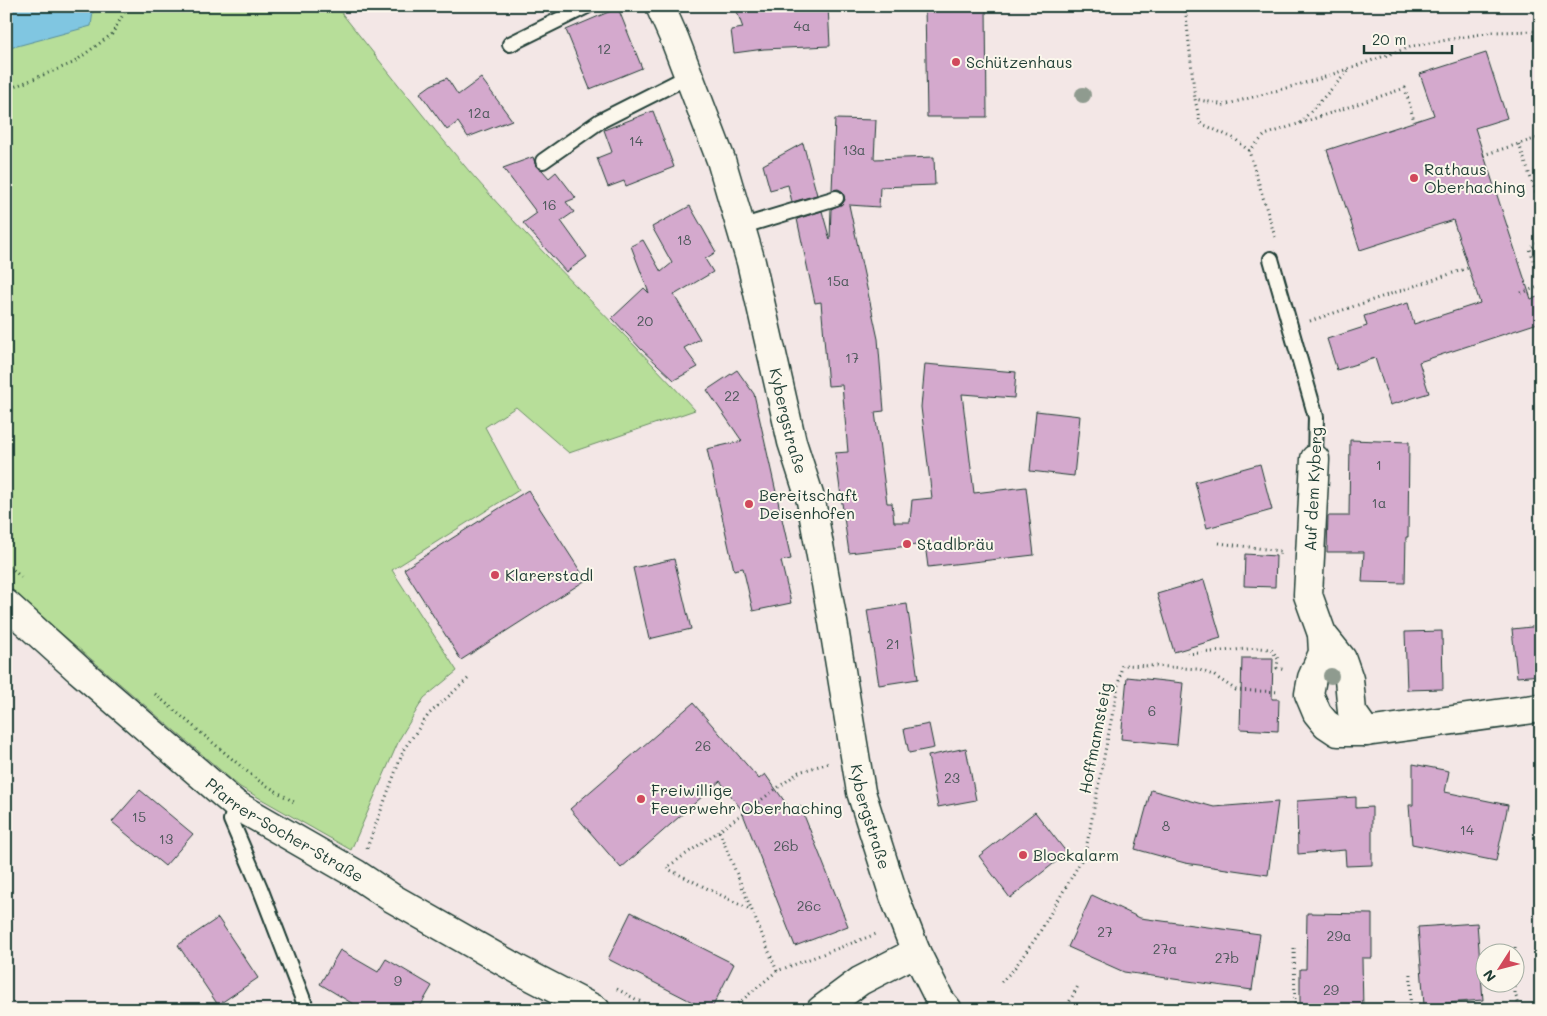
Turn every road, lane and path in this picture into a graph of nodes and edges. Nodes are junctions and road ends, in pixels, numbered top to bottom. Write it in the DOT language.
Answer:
graph roads {
  1 [pos="128,6"];
  2 [pos="587,6"];
  3 [pos="660,6"];
  4 [pos="1185,6"];
  5 [pos="1541,31"];
  6 [pos="510,44"];
  7 [pos="1352,68"];
  8 [pos="689,76"];
  9 [pos="6,90"];
  10 [pos="1195,99"];
  11 [pos="1414,121"];
  12 [pos="1300,124"];
  13 [pos="1541,137"];
  14 [pos="1519,144"];
  15 [pos="1248,151"];
  16 [pos="1483,155"];
  17 [pos="543,161"];
  18 [pos="836,198"];
  19 [pos="1541,208"];
  20 [pos="740,226"];
  21 [pos="1541,240"];
  22 [pos="1271,259"];
  23 [pos="1468,268"];
  24 [pos="1541,279"];
  25 [pos="1541,286"];
  26 [pos="1521,293"];
  27 [pos="1291,327"];
  28 [pos="1315,460"];
  29 [pos="1219,543"];
  30 [pos="1281,558"];
  31 [pos="6,564"];
  32 [pos="25,580"];
  33 [pos="6,604"];
  34 [pos="1322,634"];
  35 [pos="8,652"];
  36 [pos="1187,654"];
  37 [pos="1278,659"];
  38 [pos="6,669"];
  39 [pos="470,677"];
  40 [pos="148,688"];
  41 [pos="1308,694"];
  42 [pos="1541,708"];
  43 [pos="1366,732"];
  44 [pos="854,756"];
  45 [pos="296,804"];
  46 [pos="236,805"];
  47 [pos="719,830"];
  48 [pos="359,843"];
  49 [pos="367,848"];
  50 [pos="375,852"];
  51 [pos="356,874"];
  52 [pos="752,910"];
  53 [pos="905,923"];
  54 [pos="1294,948"];
  55 [pos="916,952"];
  56 [pos="777,970"];
  57 [pos="1411,973"];
  58 [pos="1000,982"];
  59 [pos="611,985"];
  60 [pos="1078,986"];
  61 [pos="1515,994"];
  62 [pos="1160,1003"];
  63 [pos="307,1010"];
  64 [pos="596,1010"];
  65 [pos="661,1010"];
  66 [pos="730,1010"];
  67 [pos="821,1010"];
  68 [pos="948,1010"];
  69 [pos="1065,1010"];
  70 [pos="1159,1010"];
  71 [pos="1295,1010"];
  72 [pos="1410,1010"];
  73 [pos="1521,1010"];
  1 -- 9 [label="path"];
  2 -- 6 [label="lane"];
  3 -- 8 [label="street, Kybergstraße"];
  4 -- 10 [label="path"];
  5 -- 7 [label="path"];
  7 -- 10 [label="path"];
  7 -- 12 [label="path"];
  8 -- 17 [label="lane"];
  8 -- 20 [label="street, Kybergstraße"];
  10 -- 15 [label="path"];
  11 -- 12 [label="path"];
  12 -- 15 [label="path"];
  13 -- 14 [label="path"];
  14 -- 16 [label="path"];
  14 -- 19 [label="path"];
  15 -- 22 [label="path"];
  18 -- 20 [label="lane"];
  20 -- 44 [label="street, Kybergstraße"];
  21 -- 24 [label="path"];
  22 -- 27 [label="lane, Auf dem Kyberg"];
  23 -- 27 [label="path"];
  25 -- 26 [label="path"];
  27 -- 28 [label="lane, Auf dem Kyberg"];
  28 -- 34 [label="street, Auf dem Kyberg"];
  29 -- 30 [label="path"];
  31 -- 32 [label="path"];
  33 -- 46 [label="street, Pfarrer-Socher-Straße"];
  34 -- 41 [label="street, Auf dem Kyberg"];
  34 -- 43 [label="street, Auf dem Kyberg"];
  35 -- 38 [label="path"];
  36 -- 37 [label="path"];
  39 -- 49 [label="path"];
  40 -- 45 [label="path"];
  41 -- 43 [label="street"];
  41 -- 58 [label="path, Hoffmannsteig"];
  42 -- 43 [label="street"];
  44 -- 47 [label="path"];
  44 -- 53 [label="street, Kybergstraße"];
  46 -- 51 [label="street, Pfarrer-Socher-Straße"];
  46 -- 63 [label="lane"];
  47 -- 52 [label="path"];
  47 -- 52 [label="path"];
  48 -- 49 [label="path"];
  49 -- 50 [label="path"];
  49 -- 51 [label="path"];
  51 -- 64 [label="street, Pfarrer-Socher-Straße"];
  52 -- 56 [label="path"];
  53 -- 55 [label="street, Kybergstraße"];
  53 -- 56 [label="path"];
  54 -- 71 [label="path"];
  55 -- 67 [label="street"];
  55 -- 68 [label="street, Kybergstraße"];
  56 -- 66 [label="path"];
  57 -- 72 [label="path"];
  59 -- 65 [label="path"];
  60 -- 69 [label="path"];
  61 -- 73 [label="path"];
  62 -- 70 [label="path"];
}
